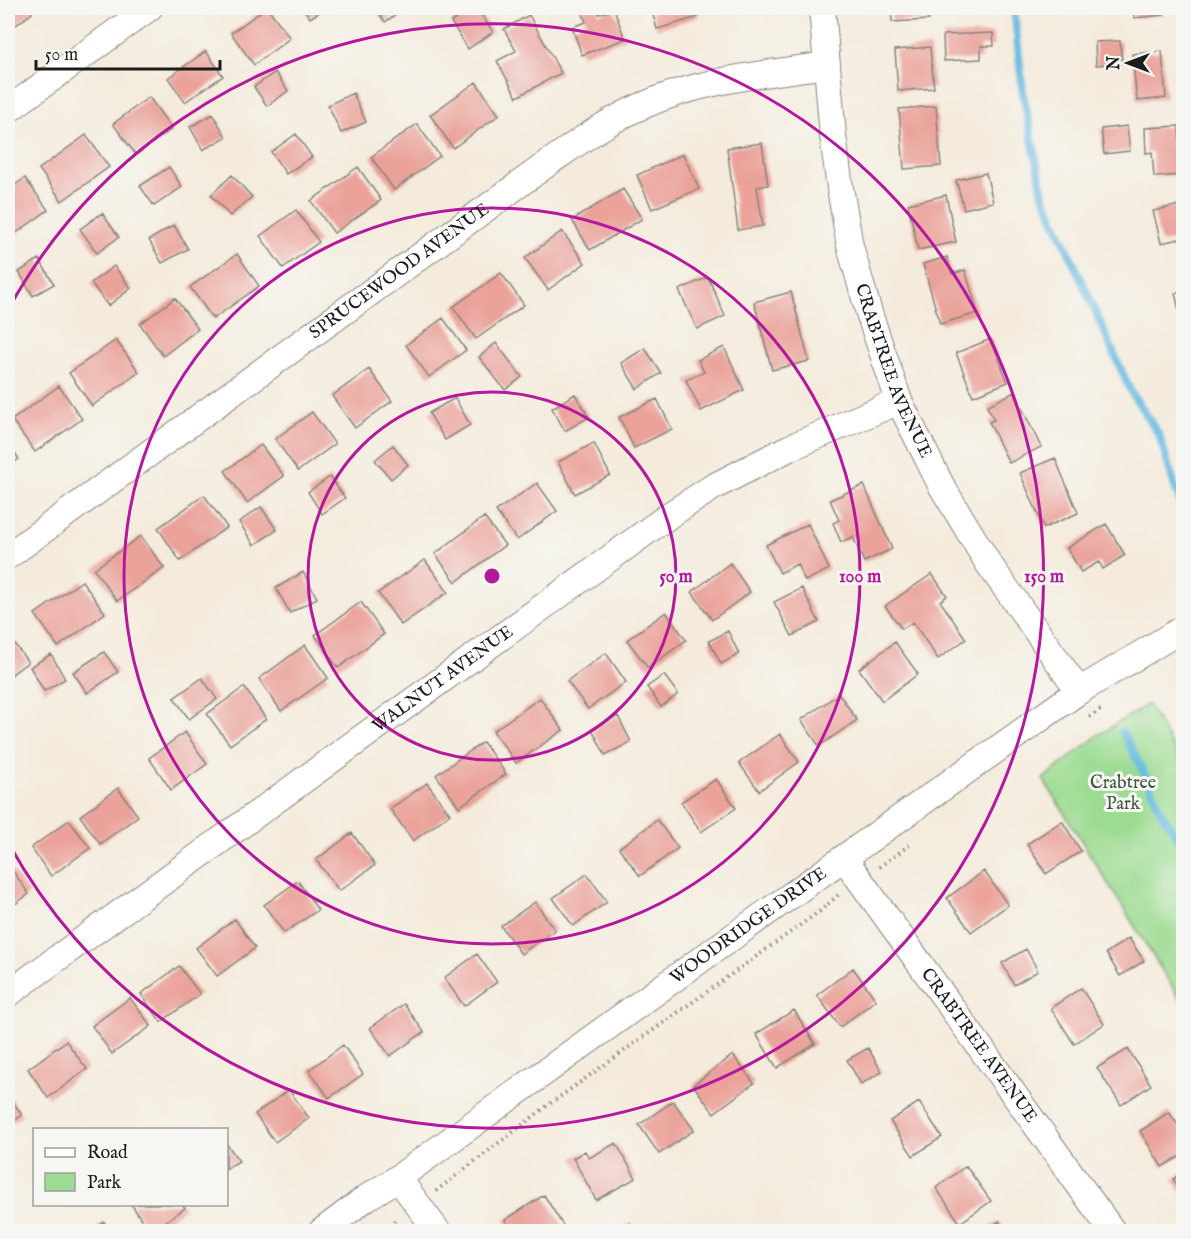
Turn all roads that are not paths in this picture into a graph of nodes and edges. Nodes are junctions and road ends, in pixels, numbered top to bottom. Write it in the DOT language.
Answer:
graph roads {
  1 [pos="149,8"];
  2 [pos="822,8"];
  3 [pos="826,65"];
  4 [pos="8,110"];
  5 [pos="899,401"];
  6 [pos="8,556"];
  7 [pos="1184,628"];
  8 [pos="1079,691"];
  9 [pos="844,858"];
  10 [pos="8,994"];
  11 [pos="398,1178"];
  12 [pos="321,1232"];
  13 [pos="438,1232"];
  14 [pos="1113,1232"];
  1 -- 4 [label="street"];
  2 -- 3 [label="street, CRABTREE AVENUE"];
  3 -- 5 [label="street, CRABTREE AVENUE"];
  3 -- 6 [label="street, SPRUCEWOOD AVENUE"];
  5 -- 8 [label="street, CRABTREE AVENUE"];
  5 -- 10 [label="street, WALNUT AVENUE"];
  7 -- 8 [label="street, WOODRIDGE DRIVE"];
  8 -- 9 [label="street, WOODRIDGE DRIVE"];
  9 -- 11 [label="street, WOODRIDGE DRIVE"];
  9 -- 14 [label="street, CRABTREE AVENUE"];
  11 -- 12 [label="street, WOODRIDGE DRIVE"];
  11 -- 13 [label="street"];
}
